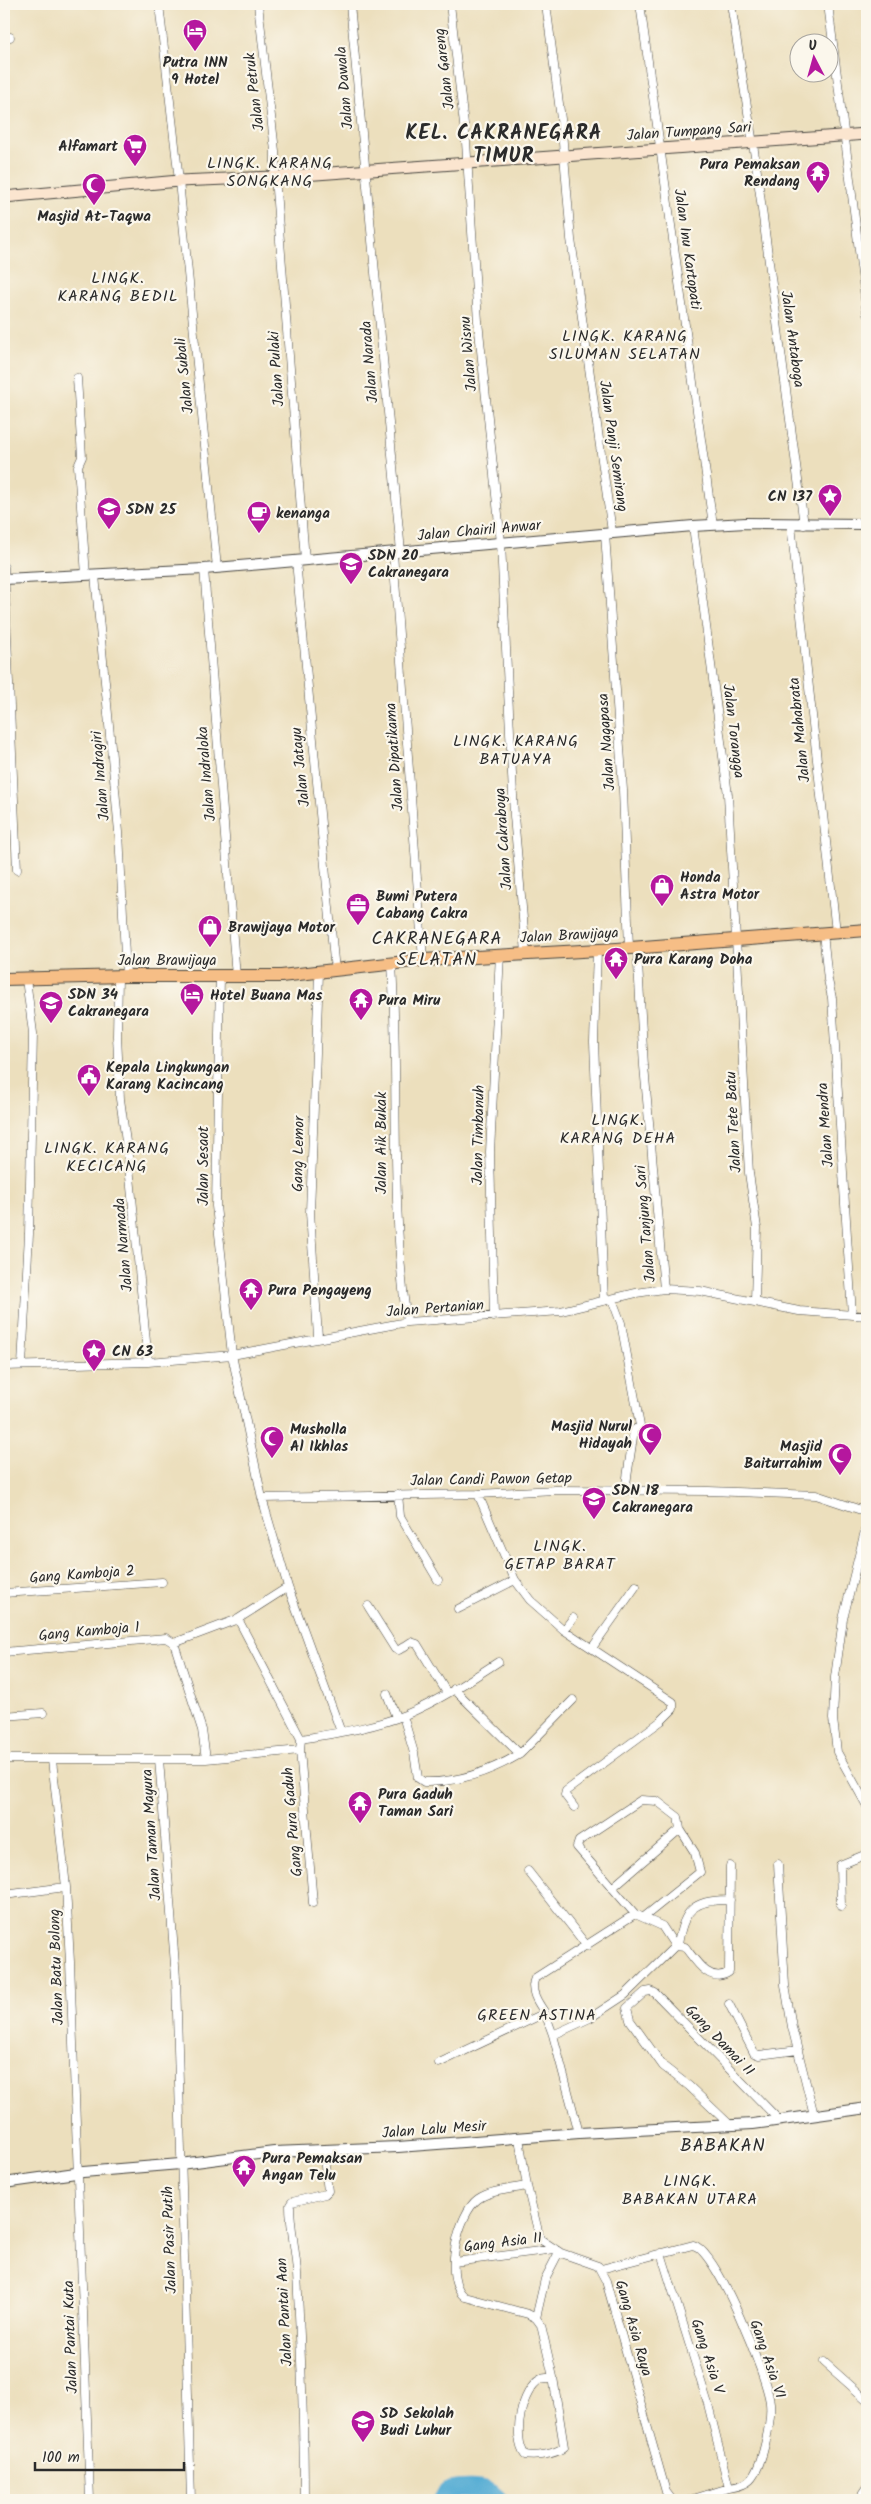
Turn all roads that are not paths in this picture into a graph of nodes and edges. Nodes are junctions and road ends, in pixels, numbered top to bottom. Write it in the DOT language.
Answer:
graph roads {
  1 [pos="159,4"];
  2 [pos="258,4"];
  3 [pos="350,4"];
  4 [pos="450,4"];
  5 [pos="546,4"];
  6 [pos="640,4"];
  7 [pos="731,4"];
  8 [pos="828,4"];
  9 [pos="844,134"];
  10 [pos="867,134"];
  11 [pos="753,142"];
  12 [pos="661,152"];
  13 [pos="564,156"];
  14 [pos="467,162"];
  15 [pos="364,169"];
  16 [pos="275,177"];
  17 [pos="180,181"];
  18 [pos="4,197"];
  19 [pos="867,314"];
  20 [pos="77,378"];
  21 [pos="867,524"];
  22 [pos="713,525"];
  23 [pos="791,525"];
  24 [pos="804,525"];
  25 [pos="693,526"];
  26 [pos="608,533"];
  27 [pos="501,543"];
  28 [pos="397,553"];
  29 [pos="300,561"];
  30 [pos="4,567"];
  31 [pos="217,568"];
  32 [pos="204,569"];
  33 [pos="91,575"];
  34 [pos="4,579"];
  35 [pos="17,870"];
  36 [pos="867,930"];
  37 [pos="836,932"];
  38 [pos="823,933"];
  39 [pos="737,940"];
  40 [pos="633,947"];
  41 [pos="597,950"];
  42 [pos="526,953"];
  43 [pos="500,954"];
  44 [pos="423,960"];
  45 [pos="392,964"];
  46 [pos="334,971"];
  47 [pos="319,973"];
  48 [pos="122,976"];
  49 [pos="220,976"];
  50 [pos="236,977"];
  51 [pos="4,979"];
  52 [pos="26,979"];
  53 [pos="664,1289"];
  54 [pos="612,1299"];
  55 [pos="604,1301"];
  56 [pos="755,1301"];
  57 [pos="852,1315"];
  58 [pos="867,1316"];
  59 [pos="494,1317"];
  60 [pos="407,1322"];
  61 [pos="318,1337"];
  62 [pos="232,1354"];
  63 [pos="148,1362"];
  64 [pos="22,1365"];
  65 [pos="4,1366"];
  66 [pos="625,1491"];
  67 [pos="398,1494"];
  68 [pos="478,1494"];
  69 [pos="262,1498"];
  70 [pos="867,1512"];
  71 [pos="867,1523"];
  72 [pos="438,1580"];
  73 [pos="515,1580"];
  74 [pos="162,1582"];
  75 [pos="636,1586"];
  76 [pos="288,1588"];
  77 [pos="4,1593"];
  78 [pos="368,1606"];
  79 [pos="458,1609"];
  80 [pos="572,1618"];
  81 [pos="238,1619"];
  82 [pos="564,1630"];
  83 [pos="174,1642"];
  84 [pos="592,1648"];
  85 [pos="4,1652"];
  86 [pos="498,1662"];
  87 [pos="450,1691"];
  88 [pos="387,1694"];
  89 [pos="573,1700"];
  90 [pos="43,1713"];
  91 [pos="4,1716"];
  92 [pos="400,1716"];
  93 [pos="341,1732"];
  94 [pos="301,1739"];
  95 [pos="300,1750"];
  96 [pos="520,1754"];
  97 [pos="4,1758"];
  98 [pos="206,1758"];
  99 [pos="55,1759"];
  100 [pos="159,1759"];
  101 [pos="867,1806"];
  102 [pos="574,1807"];
  103 [pos="680,1829"];
  104 [pos="867,1854"];
  105 [pos="778,1864"];
  106 [pos="730,1866"];
  107 [pos="528,1871"];
  108 [pos="66,1887"];
  109 [pos="612,1888"];
  110 [pos="4,1895"];
  111 [pos="730,1900"];
  112 [pos="313,1903"];
  113 [pos="841,1906"];
  114 [pos="635,1914"];
  115 [pos="644,1917"];
  116 [pos="587,1946"];
  117 [pos="676,1946"];
  118 [pos="176,1978"];
  119 [pos="729,2004"];
  120 [pos="545,2013"];
  121 [pos="553,2035"];
  122 [pos="798,2050"];
  123 [pos="439,2063"];
  124 [pos="867,2108"];
  125 [pos="814,2115"];
  126 [pos="780,2121"];
  127 [pos="730,2126"];
  128 [pos="579,2133"];
  129 [pos="519,2138"];
  130 [pos="323,2150"];
  131 [pos="180,2164"];
  132 [pos="78,2173"];
  133 [pos="4,2183"];
  134 [pos="527,2186"];
  135 [pos="557,2250"];
  136 [pos="661,2253"];
  137 [pos="454,2262"];
  138 [pos="601,2269"];
  139 [pos="536,2318"];
  140 [pos="824,2362"];
  141 [pos="552,2378"];
  142 [pos="867,2400"];
  143 [pos="729,2488"];
  144 [pos="867,2488"];
  145 [pos="90,2500"];
  146 [pos="192,2500"];
  147 [pos="304,2500"];
  148 [pos="672,2500"];
  149 [pos="690,2500"];
  150 [pos="859,2500"];
  1 -- 17 [label="street, Jalan Subali"];
  2 -- 16 [label="street, Jalan Petruk"];
  3 -- 15 [label="street, Jalan Dawala"];
  4 -- 14 [label="street, Jalan Gareng"];
  5 -- 13 [label="street, Jalan Panji Semirang"];
  6 -- 12 [label="street, Jalan Inu Kartopati"];
  7 -- 11 [label="street, Jalan Antaboga"];
  8 -- 9 [label="street"];
  9 -- 10 [label="main road, Jalan Tumpang Sari"];
  9 -- 11 [label="main road, Jalan Tumpang Sari"];
  9 -- 19 [label="street"];
  11 -- 12 [label="main road, Jalan Tumpang Sari"];
  11 -- 24 [label="street, Jalan Antaboga"];
  12 -- 13 [label="main road, Jalan Tumpang Sari"];
  12 -- 22 [label="street, Jalan Inu Kartopati"];
  13 -- 14 [label="main road, Jalan Tumpang Sari"];
  13 -- 26 [label="street, Jalan Panji Semirang"];
  14 -- 15 [label="main road, Jalan Tumpang Sari"];
  14 -- 27 [label="street, Jalan Wisnu"];
  15 -- 16 [label="main road, Jalan Tumpang Sari"];
  15 -- 28 [label="street, Jalan Narada"];
  16 -- 17 [label="main road, Jalan Tumpang Sari"];
  16 -- 29 [label="street, Jalan Pulaki"];
  17 -- 18 [label="main road, Jalan Tumpang Sari"];
  17 -- 31 [label="street, Jalan Subali"];
  20 -- 33 [label="street, Jalan Indragiri"];
  21 -- 24 [label="street, Jalan Chairil Anwar"];
  22 -- 23 [label="street, Jalan Chairil Anwar"];
  22 -- 25 [label="street, Jalan Chairil Anwar"];
  23 -- 24 [label="street, Jalan Chairil Anwar"];
  23 -- 37 [label="street, Jalan Mahabrata"];
  25 -- 26 [label="street, Jalan Chairil Anwar"];
  25 -- 39 [label="street, Jalan Torangga"];
  26 -- 27 [label="street, Jalan Chairil Anwar"];
  26 -- 40 [label="street, Jalan Nagapasa"];
  27 -- 28 [label="street, Jalan Chairil Anwar"];
  27 -- 42 [label="street, Jalan Cakraboya"];
  28 -- 29 [label="street, Jalan Chairil Anwar"];
  28 -- 44 [label="street, Jalan Dipatikama"];
  29 -- 31 [label="street, Jalan Chairil Anwar"];
  29 -- 46 [label="street, Jalan Jatayu"];
  30 -- 34 [label="street"];
  31 -- 32 [label="street, Jalan Chairil Anwar"];
  32 -- 33 [label="street, Jalan Chairil Anwar"];
  32 -- 50 [label="street, Jalan Indraloka"];
  33 -- 34 [label="street, Jalan Chairil Anwar"];
  33 -- 48 [label="street, Jalan Indragiri"];
  34 -- 35 [label="street"];
  36 -- 37 [label="main road, Jalan Brawijaya"];
  37 -- 38 [label="main road, Jalan Brawijaya"];
  38 -- 39 [label="main road, Jalan Brawijaya"];
  38 -- 57 [label="street, Jalan Mendra"];
  39 -- 40 [label="main road, Jalan Brawijaya"];
  39 -- 56 [label="street, Jalan Tete Batu"];
  40 -- 41 [label="main road, Jalan Brawijaya"];
  40 -- 53 [label="street, Jalan Tanjung Sari"];
  41 -- 42 [label="main road, Jalan Brawijaya"];
  41 -- 55 [label="street"];
  42 -- 43 [label="main road, Jalan Brawijaya"];
  43 -- 44 [label="main road, Jalan Brawijaya"];
  43 -- 59 [label="street, Jalan Timbanuh"];
  44 -- 45 [label="main road, Jalan Brawijaya"];
  45 -- 46 [label="main road, Jalan Brawijaya"];
  45 -- 60 [label="street, Jalan Aik Bukak"];
  46 -- 47 [label="main road, Jalan Brawijaya"];
  47 -- 50 [label="main road, Jalan Brawijaya"];
  47 -- 61 [label="street, Gang Lemor"];
  48 -- 49 [label="main road, Jalan Brawijaya"];
  48 -- 52 [label="main road, Jalan Brawijaya"];
  48 -- 63 [label="street, Jalan Narmada"];
  49 -- 50 [label="main road, Jalan Brawijaya"];
  49 -- 62 [label="street, Jalan Sesaot"];
  51 -- 52 [label="main road, Jalan Brawijaya"];
  52 -- 64 [label="street"];
  53 -- 54 [label="street, Jalan Pertanian"];
  53 -- 56 [label="street, Jalan Pertanian"];
  54 -- 55 [label="street, Jalan Pertanian"];
  54 -- 66 [label="street"];
  55 -- 59 [label="street, Jalan Pertanian"];
  56 -- 57 [label="street, Jalan Pertanian"];
  57 -- 58 [label="street, Jalan Pertanian"];
  59 -- 60 [label="street, Jalan Pertanian"];
  60 -- 61 [label="street, Jalan Pertanian"];
  61 -- 62 [label="street, Jalan Pertanian"];
  62 -- 63 [label="street, Jalan Pertanian"];
  62 -- 69 [label="street, Jalan Sesaot"];
  63 -- 64 [label="street, Jalan Pertanian"];
  64 -- 65 [label="street, Jalan Pertanian"];
  66 -- 68 [label="street, Jalan Candi Pawon Getap"];
  66 -- 70 [label="street, Jalan Candi Pawon Getap"];
  67 -- 68 [label="street, Jalan Candi Pawon Getap"];
  67 -- 69 [label="street, Jalan Candi Pawon Getap"];
  67 -- 72 [label="street"];
  68 -- 73 [label="street"];
  69 -- 76 [label="street, Jalan Sesaot"];
  71 -- 101 [label="street"];
  73 -- 79 [label="street"];
  73 -- 82 [label="street"];
  74 -- 77 [label="street, Gang Kamboja 2"];
  75 -- 84 [label="street"];
  76 -- 81 [label="street"];
  76 -- 93 [label="street, Jalan Sesaot"];
  78 -- 87 [label="street"];
  80 -- 82 [label="street"];
  81 -- 83 [label="street"];
  81 -- 94 [label="street"];
  82 -- 84 [label="street"];
  83 -- 85 [label="street, Gang Kamboja 1"];
  83 -- 98 [label="street"];
  84 -- 102 [label="street"];
  86 -- 87 [label="street"];
  87 -- 92 [label="street"];
  87 -- 96 [label="street"];
  88 -- 92 [label="street"];
  89 -- 96 [label="street"];
  90 -- 91 [label="street"];
  92 -- 93 [label="street"];
  92 -- 96 [label="street"];
  93 -- 94 [label="street"];
  94 -- 95 [label="street, Gang Pura Gaduh"];
  95 -- 98 [label="street"];
  95 -- 112 [label="street, Gang Pura Gaduh"];
  97 -- 99 [label="street, Jalan Taman Mayura"];
  98 -- 100 [label="street"];
  99 -- 100 [label="street, Jalan Taman Mayura"];
  99 -- 108 [label="street, Jalan Batu Bolong"];
  100 -- 118 [label="street, Jalan Taman Mayura"];
  103 -- 109 [label="street"];
  103 -- 109 [label="street"];
  103 -- 115 [label="street"];
  104 -- 113 [label="street"];
  105 -- 122 [label="street"];
  106 -- 111 [label="street"];
  107 -- 116 [label="street"];
  108 -- 110 [label="street"];
  108 -- 132 [label="street, Jalan Batu Bolong"];
  109 -- 114 [label="street"];
  111 -- 117 [label="street"];
  111 -- 117 [label="street"];
  114 -- 115 [label="street"];
  114 -- 116 [label="street"];
  115 -- 117 [label="street"];
  116 -- 120 [label="street"];
  117 -- 121 [label="street"];
  118 -- 131 [label="street, Jalan Pasir Putih"];
  119 -- 122 [label="street"];
  120 -- 121 [label="street"];
  120 -- 123 [label="street"];
  121 -- 128 [label="street"];
  122 -- 125 [label="street"];
  124 -- 125 [label="street, Jalan Lalu Mesir"];
  125 -- 126 [label="street, Jalan Lalu Mesir"];
  126 -- 127 [label="street, Jalan Lalu Mesir"];
  126 -- 127 [label="street, Gang Damai II"];
  127 -- 128 [label="street, Jalan Lalu Mesir"];
  128 -- 129 [label="street, Jalan Lalu Mesir"];
  129 -- 130 [label="street, Jalan Lalu Mesir"];
  129 -- 134 [label="street, Gang Asia Raya"];
  130 -- 131 [label="street, Jalan Lalu Mesir"];
  130 -- 147 [label="street, Jalan Pantai Aan"];
  131 -- 132 [label="street, Jalan Lalu Mesir"];
  131 -- 146 [label="street, Jalan Pasir Putih"];
  132 -- 133 [label="street, Jalan Lalu Mesir"];
  132 -- 145 [label="street, Jalan Pantai Kuta"];
  134 -- 135 [label="street, Gang Asia Raya"];
  134 -- 137 [label="street"];
  135 -- 137 [label="street, Gang Asia II"];
  135 -- 138 [label="street, Gang Asia Raya"];
  135 -- 139 [label="street"];
  136 -- 138 [label="street"];
  136 -- 143 [label="street, Gang Asia V"];
  136 -- 143 [label="street, Gang Asia VI"];
  137 -- 139 [label="street"];
  138 -- 148 [label="street, Gang Asia Raya"];
  139 -- 141 [label="street"];
  140 -- 142 [label="street"];
  141 -- 141 [label="street"];
  143 -- 149 [label="street"];
  144 -- 150 [label="street"];
}
